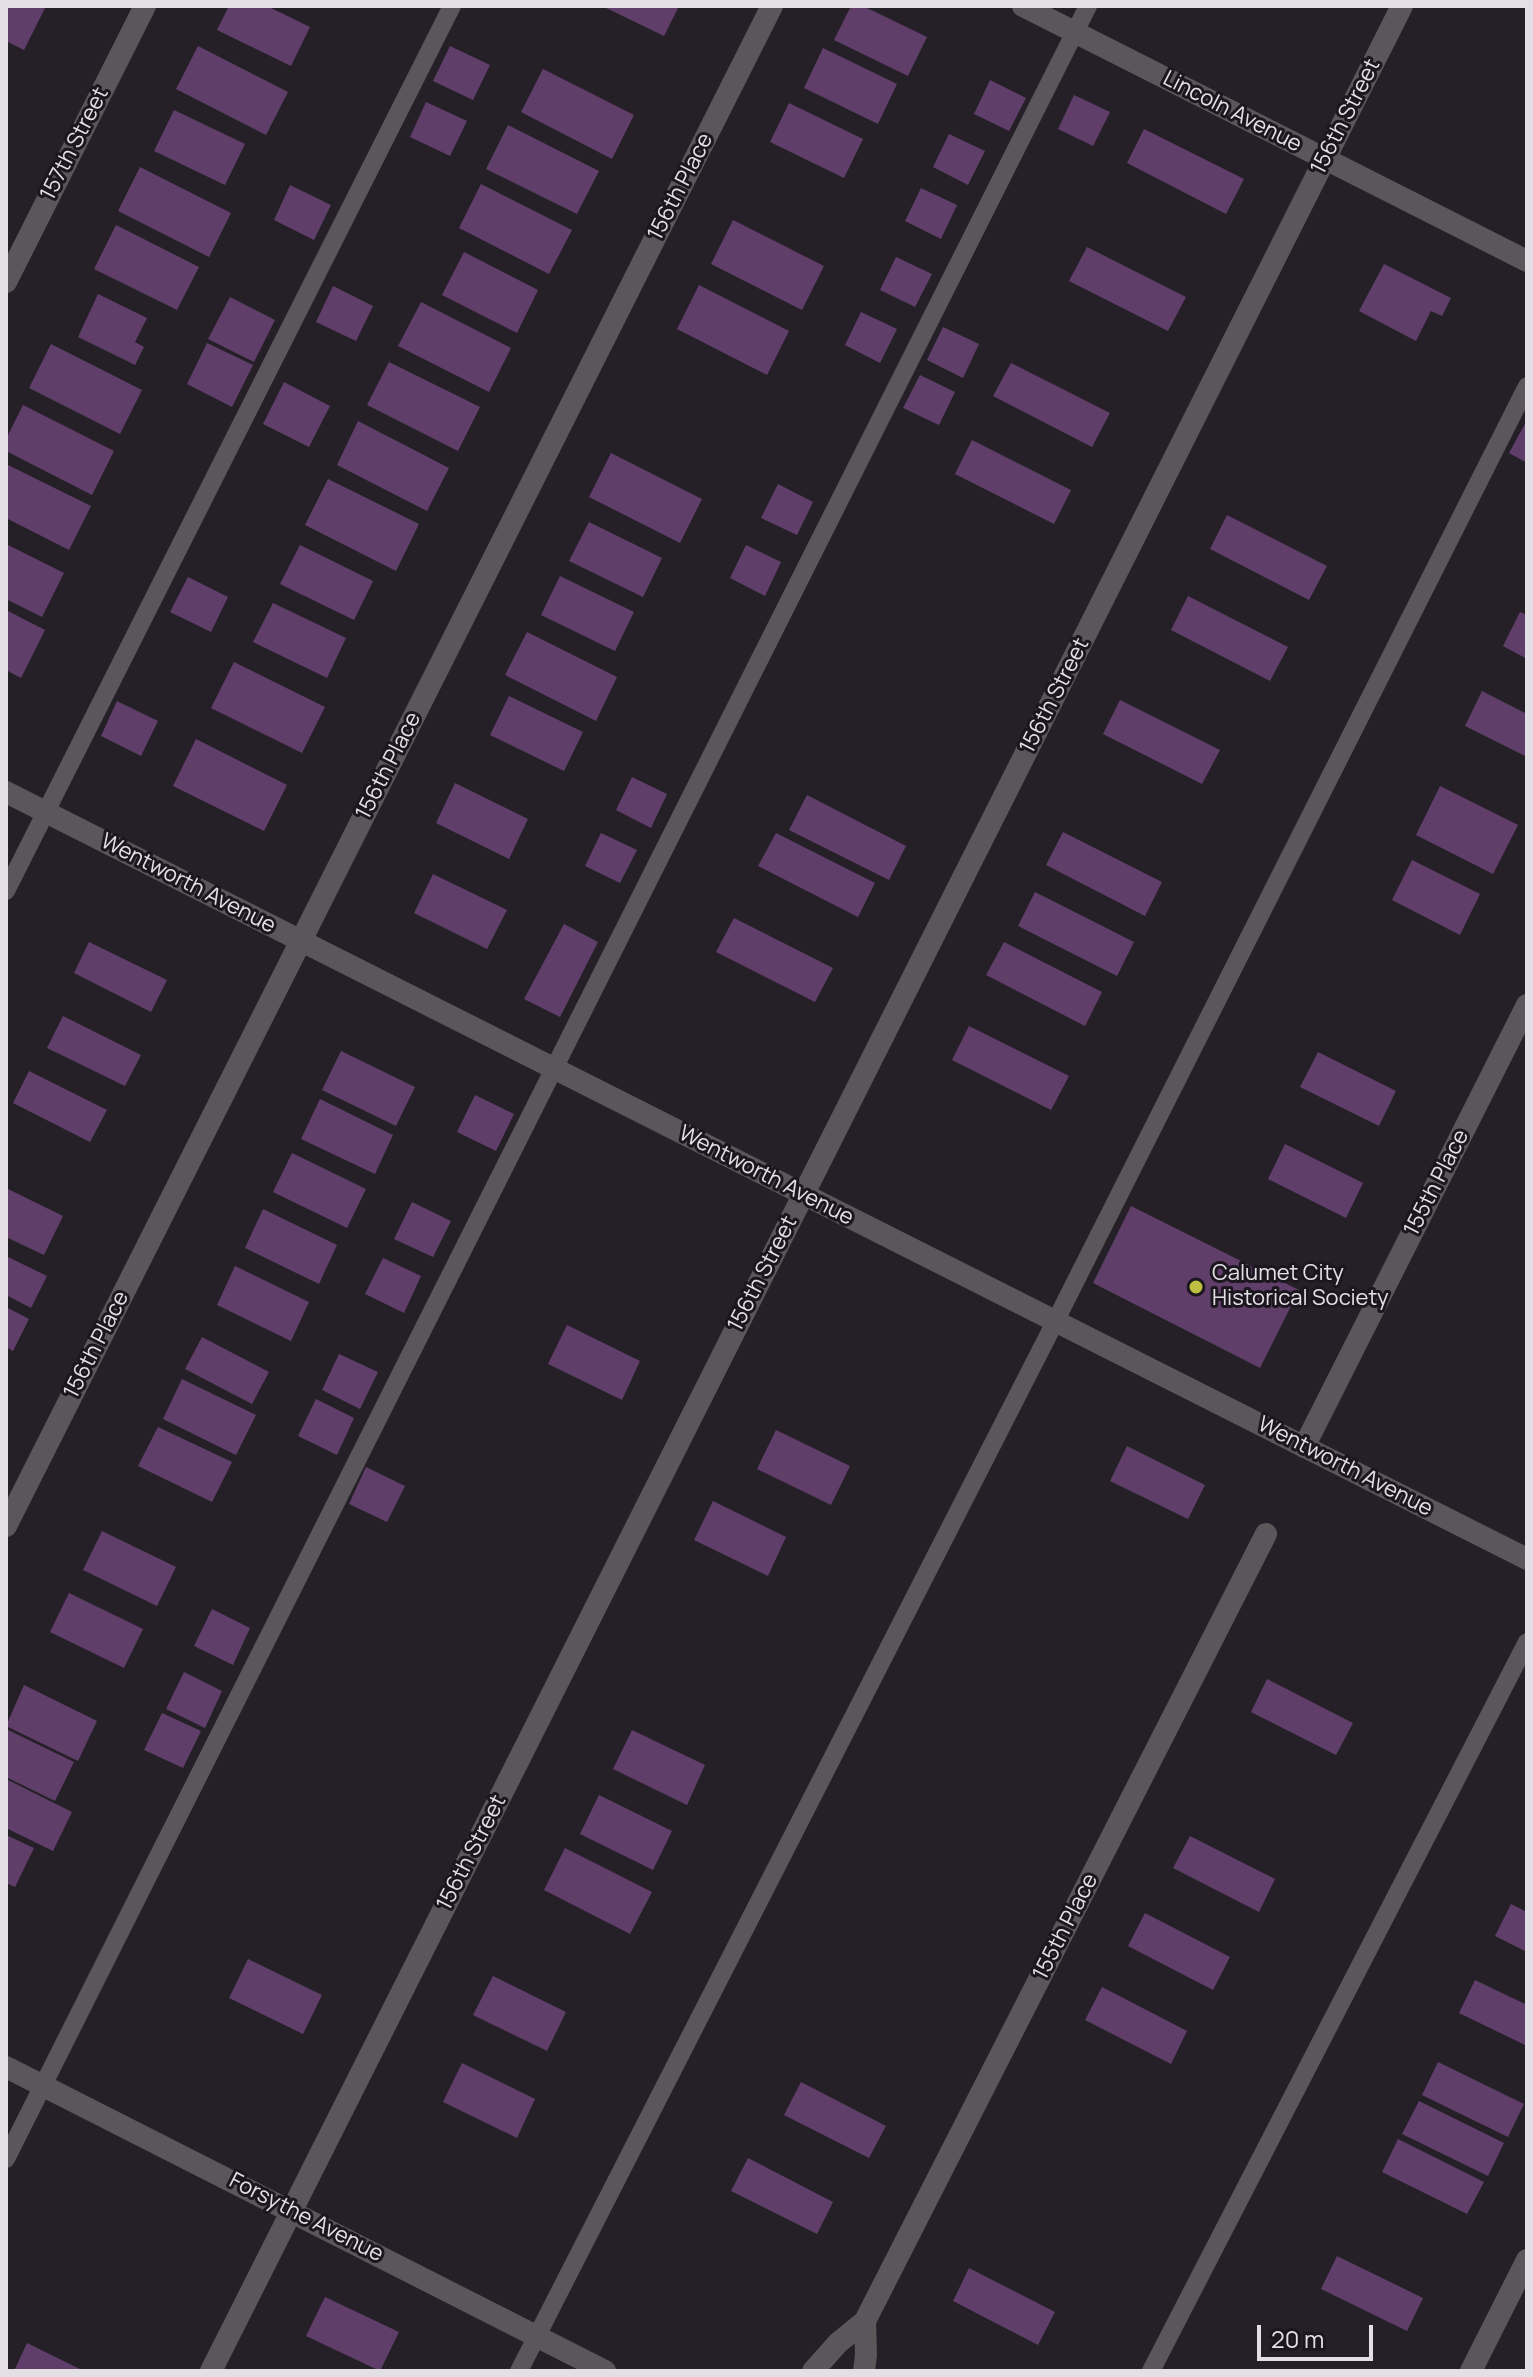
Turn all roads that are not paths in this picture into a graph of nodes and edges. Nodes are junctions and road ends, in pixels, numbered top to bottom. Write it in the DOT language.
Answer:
graph roads {
  1 [pos="145,6"];
  2 [pos="452,6"];
  3 [pos="772,6"];
  4 [pos="1023,6"];
  5 [pos="1088,6"];
  6 [pos="1402,6"];
  7 [pos="1075,32"];
  8 [pos="1325,159"];
  9 [pos="1527,261"];
  10 [pos="6,282"];
  11 [pos="1527,386"];
  12 [pos="6,792"];
  13 [pos="46,812"];
  14 [pos="6,891"];
  15 [pos="301,941"];
  16 [pos="1527,1005"];
  17 [pos="554,1069"];
  18 [pos="803,1195"];
  19 [pos="1055,1322"];
  20 [pos="1304,1447"];
  21 [pos="6,1526"];
  22 [pos="1266,1534"];
  23 [pos="1527,1559"];
  24 [pos="1527,1642"];
  25 [pos="6,2067"];
  26 [pos="43,2086"];
  27 [pos="6,2159"];
  28 [pos="291,2211"];
  29 [pos="1527,2260"];
  30 [pos="865,2321"];
  31 [pos="537,2335"];
  32 [pos="211,2371"];
  33 [pos="519,2371"];
  34 [pos="605,2371"];
  35 [pos="813,2371"];
  36 [pos="864,2371"];
  37 [pos="1151,2371"];
  38 [pos="1471,2371"];
  1 -- 10 [label="street, 157th Street"];
  2 -- 13 [label="lane"];
  3 -- 15 [label="street, 156th Place"];
  4 -- 7 [label="street, Lincoln Avenue"];
  5 -- 7 [label="lane"];
  6 -- 8 [label="street, 156th Street"];
  7 -- 8 [label="street, Lincoln Avenue"];
  7 -- 17 [label="lane"];
  8 -- 9 [label="street, Lincoln Avenue"];
  8 -- 18 [label="street, 156th Street"];
  11 -- 19 [label="lane"];
  12 -- 13 [label="street, Wentworth Avenue"];
  13 -- 14 [label="lane"];
  13 -- 15 [label="street, Wentworth Avenue"];
  15 -- 17 [label="street, Wentworth Avenue"];
  15 -- 21 [label="street, 156th Place"];
  16 -- 20 [label="street, 155th Place"];
  17 -- 18 [label="street, Wentworth Avenue"];
  17 -- 26 [label="lane"];
  18 -- 19 [label="street, Wentworth Avenue"];
  18 -- 28 [label="street, 156th Street"];
  19 -- 20 [label="street, Wentworth Avenue"];
  19 -- 31 [label="lane"];
  20 -- 23 [label="street, Wentworth Avenue"];
  22 -- 30 [label="street, 155th Place"];
  24 -- 37 [label="lane"];
  25 -- 26 [label="street, Forsythe Avenue"];
  26 -- 27 [label="lane"];
  26 -- 28 [label="street, Forsythe Avenue"];
  28 -- 31 [label="street, Forsythe Avenue"];
  28 -- 32 [label="street, 156th Street"];
  29 -- 38 [label="street"];
  30 -- 35 [label="street, 155th Place"];
  30 -- 36 [label="street, 155th Place"];
  31 -- 33 [label="lane"];
  31 -- 34 [label="street, Forsythe Avenue"];
}
